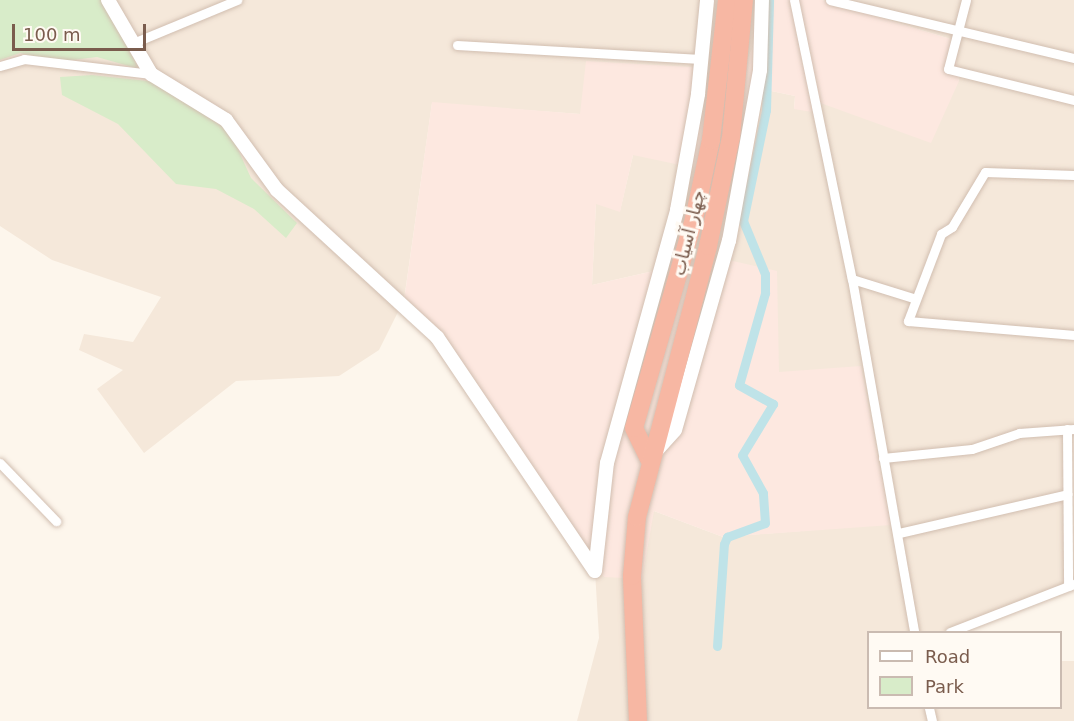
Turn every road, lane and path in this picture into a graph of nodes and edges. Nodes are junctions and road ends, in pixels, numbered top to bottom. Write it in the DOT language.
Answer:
graph roads {
  1 [pos="108,0"];
  2 [pos="237,0"];
  3 [pos="706,0"];
  4 [pos="727,0"];
  5 [pos="744,0"];
  6 [pos="762,0"];
  7 [pos="794,0"];
  8 [pos="830,0"];
  9 [pos="966,0"];
  10 [pos="958,32"];
  11 [pos="133,43"];
  12 [pos="457,45"];
  13 [pos="1074,58"];
  14 [pos="701,59"];
  15 [pos="0,66"];
  16 [pos="151,74"];
  17 [pos="1074,100"];
  18 [pos="1074,175"];
  19 [pos="852,279"];
  20 [pos="913,298"];
  21 [pos="1074,335"];
  22 [pos="625,426"];
  23 [pos="1071,429"];
  24 [pos="883,458"];
  25 [pos="649,459"];
  26 [pos="0,463"];
  27 [pos="1068,494"];
  28 [pos="56,521"];
  29 [pos="899,533"];
  30 [pos="1071,585"];
  31 [pos="914,631"];
  32 [pos="955,631"];
  33 [pos="638,721"];
  1 -- 11 [label="street"];
  2 -- 11 [label="street"];
  3 -- 14 [label="street"];
  4 -- 22 [label="highway, چهار آسیاب"];
  5 -- 25 [label="highway, چهار آسیاب"];
  6 -- 25 [label="street"];
  7 -- 19 [label="street"];
  8 -- 10 [label="street"];
  9 -- 10 [label="street"];
  10 -- 13 [label="street"];
  10 -- 17 [label="street"];
  11 -- 16 [label="street"];
  12 -- 14 [label="street"];
  14 -- 22 [label="street"];
  15 -- 16 [label="street"];
  16 -- 22 [label="street"];
  18 -- 20 [label="street"];
  19 -- 20 [label="street"];
  19 -- 24 [label="street"];
  20 -- 21 [label="street"];
  22 -- 25 [label="highway"];
  23 -- 24 [label="street"];
  23 -- 27 [label="street"];
  24 -- 29 [label="street"];
  25 -- 33 [label="highway, چهار آسیاب"];
  26 -- 28 [label="street"];
  27 -- 29 [label="street"];
  27 -- 30 [label="street"];
  29 -- 31 [label="street"];
  30 -- 32 [label="street"];
}
